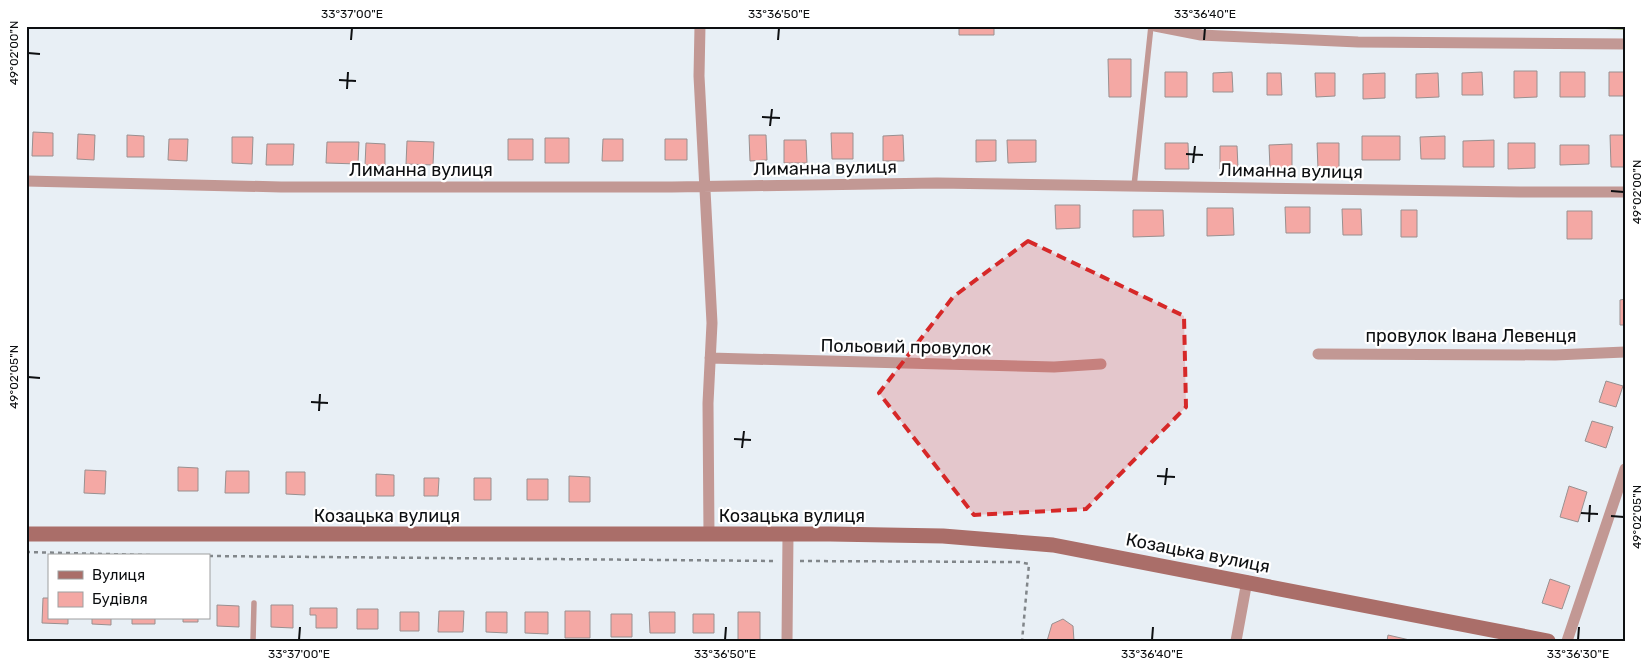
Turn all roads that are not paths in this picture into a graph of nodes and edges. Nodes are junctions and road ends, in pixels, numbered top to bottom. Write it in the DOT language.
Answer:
graph roads {
  1 [pos="700,26"];
  2 [pos="1150,26"];
  3 [pos="1155,26"];
  4 [pos="1625,44"];
  5 [pos="26,181"];
  6 [pos="1134,186"];
  7 [pos="706,187"];
  8 [pos="1625,192"];
  9 [pos="1625,352"];
  10 [pos="1318,354"];
  11 [pos="710,358"];
  12 [pos="1101,364"];
  13 [pos="1625,469"];
  14 [pos="26,534"];
  15 [pos="788,534"];
  16 [pos="709,535"];
  17 [pos="1247,582"];
  18 [pos="254,604"];
  19 [pos="252,641"];
  20 [pos="787,641"];
  21 [pos="1236,641"];
  22 [pos="1548,641"];
  23 [pos="1567,641"];
  1 -- 7 [label="street"];
  2 -- 6 [label="lane"];
  3 -- 4 [label="street"];
  5 -- 7 [label="street, Лиманна вулиця"];
  6 -- 7 [label="street, Лиманна вулиця"];
  6 -- 8 [label="street, Лиманна вулиця"];
  7 -- 11 [label="street"];
  9 -- 10 [label="street, провулок Івана Левенця"];
  11 -- 12 [label="street, Польовий провулок"];
  11 -- 16 [label="street"];
  13 -- 23 [label="street"];
  14 -- 16 [label="main road, Козацька вулиця"];
  15 -- 16 [label="main road, Козацька вулиця"];
  15 -- 17 [label="main road, Козацька вулиця"];
  15 -- 20 [label="street"];
  17 -- 21 [label="street"];
  17 -- 22 [label="main road, Козацька вулиця"];
  18 -- 19 [label="lane"];
}
